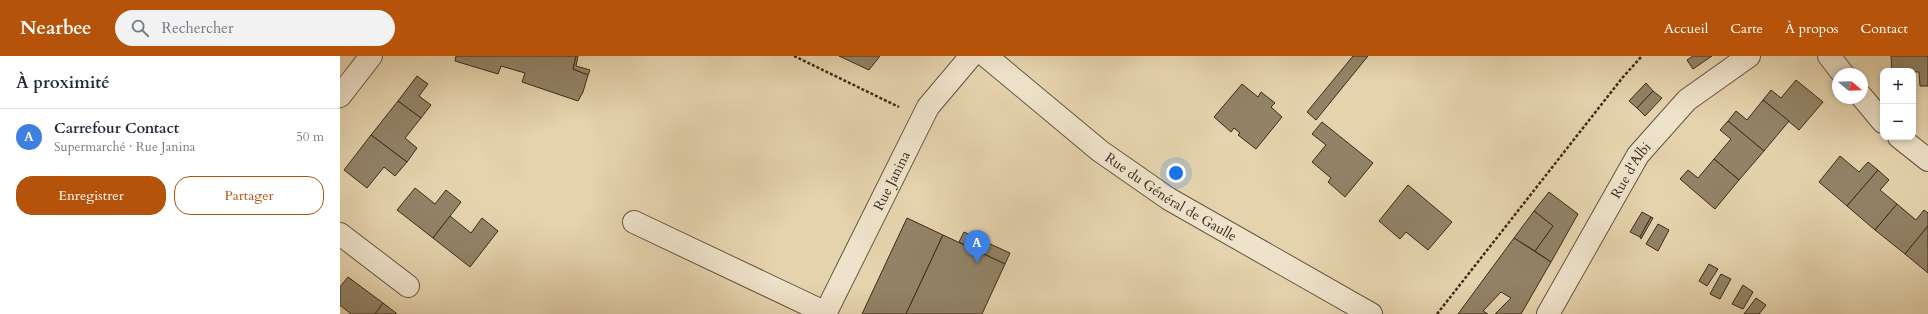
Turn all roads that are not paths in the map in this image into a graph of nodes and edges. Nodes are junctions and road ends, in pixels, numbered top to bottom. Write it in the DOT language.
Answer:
graph roads {
  1 [pos="371,56"];
  2 [pos="971,56"];
  3 [pos="986,56"];
  4 [pos="1749,56"];
  5 [pos="1829,56"];
  6 [pos="1838,68"];
  7 [pos="340,96"];
  8 [pos="1868,104"];
  9 [pos="1880,118"];
  10 [pos="1903,140"];
  11 [pos="1928,160"];
  12 [pos="634,222"];
  13 [pos="340,234"];
  14 [pos="408,286"];
  15 [pos="825,314"];
  16 [pos="1371,314"];
  17 [pos="1548,314"];
  1 -- 7 [label="street"];
  2 -- 15 [label="street, Rue Janina"];
  3 -- 16 [label="street, Rue du Général de Gaulle"];
  4 -- 17 [label="street, Rue d'Albi"];
  5 -- 6 [label="street"];
  8 -- 9 [label="street"];
  10 -- 11 [label="street"];
  12 -- 15 [label="street"];
  13 -- 14 [label="street"];
}
